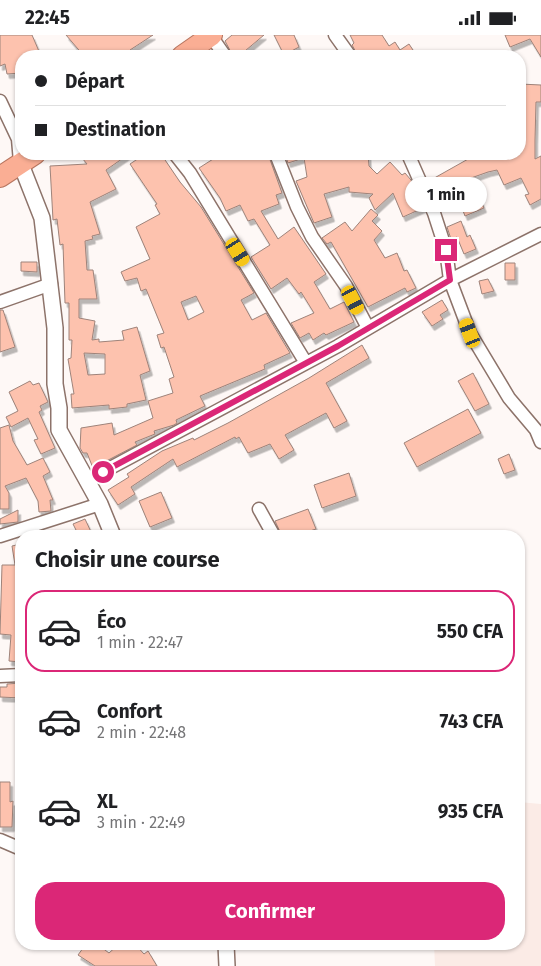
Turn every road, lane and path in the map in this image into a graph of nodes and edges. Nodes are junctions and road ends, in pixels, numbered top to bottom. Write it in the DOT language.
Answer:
graph roads {
  1 [pos="212,35"];
  2 [pos="335,35"];
  3 [pos="191,50"];
  4 [pos="221,50"];
  5 [pos="346,50"];
  6 [pos="0,101"];
  7 [pos="15,133"];
  8 [pos="24,160"];
  9 [pos="28,160"];
  10 [pos="180,160"];
  11 [pos="278,160"];
  12 [pos="411,160"];
  13 [pos="0,177"];
  14 [pos="541,234"];
  15 [pos="450,280"];
  16 [pos="51,283"];
  17 [pos="0,302"];
  18 [pos="368,328"];
  19 [pos="306,363"];
  20 [pos="541,441"];
  21 [pos="86,481"];
  22 [pos="100,504"];
  23 [pos="259,509"];
  24 [pos="19,530"];
  25 [pos="111,530"];
  26 [pos="271,530"];
  27 [pos="15,531"];
  28 [pos="0,536"];
  29 [pos="15,675"];
  30 [pos="0,676"];
  31 [pos="0,840"];
  32 [pos="15,846"];
  33 [pos="227,950"];
  34 [pos="228,966"];
  1 -- 3 [label="highway"];
  1 -- 4 [label="street"];
  2 -- 5 [label="street"];
  6 -- 7 [label="street"];
  8 -- 13 [label="highway"];
  9 -- 16 [label="street"];
  10 -- 19 [label="street"];
  11 -- 18 [label="street"];
  12 -- 15 [label="street"];
  14 -- 15 [label="street"];
  15 -- 18 [label="street"];
  15 -- 20 [label="street"];
  16 -- 17 [label="street"];
  16 -- 21 [label="street"];
  18 -- 19 [label="street"];
  19 -- 21 [label="street"];
  21 -- 22 [label="street"];
  22 -- 24 [label="street"];
  22 -- 25 [label="street"];
  23 -- 26 [label="street"];
  27 -- 28 [label="street"];
  29 -- 30 [label="street"];
  31 -- 32 [label="street"];
  33 -- 34 [label="street"];
}
